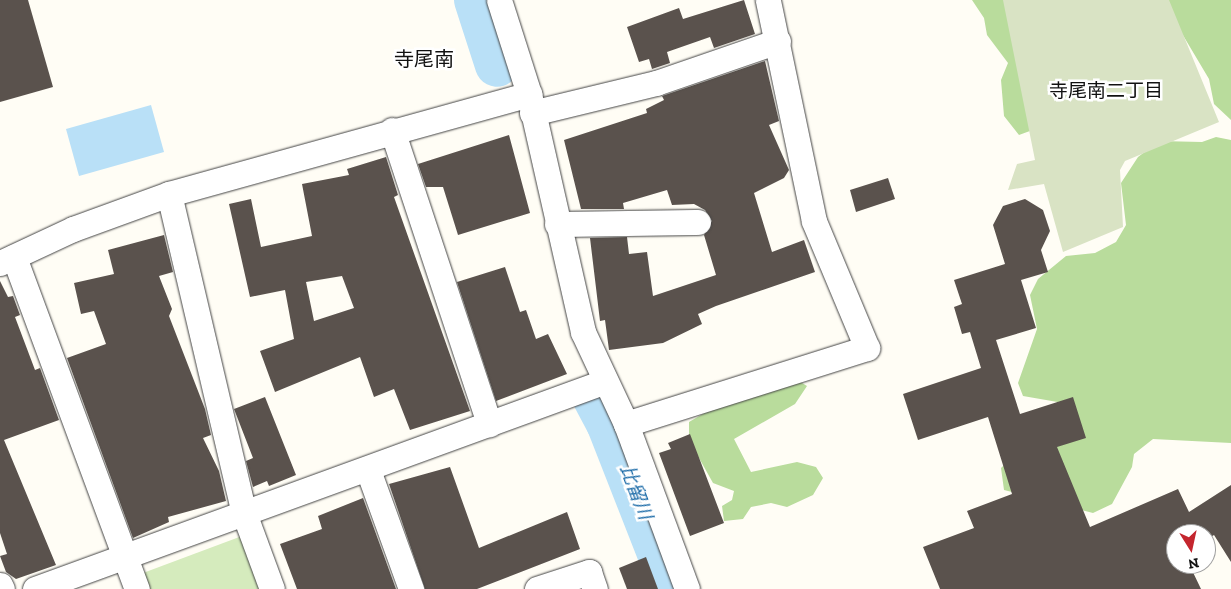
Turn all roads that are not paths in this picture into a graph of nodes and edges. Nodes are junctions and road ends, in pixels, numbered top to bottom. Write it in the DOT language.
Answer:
graph roads {
  1 [pos="499,0"];
  2 [pos="768,0"];
  3 [pos="778,40"];
  4 [pos="530,104"];
  5 [pos="392,130"];
  6 [pos="169,194"];
  7 [pos="698,222"];
  8 [pos="557,224"];
  9 [pos="7,260"];
  10 [pos="602,382"];
  11 [pos="489,424"];
  12 [pos="626,424"];
  13 [pos="368,470"];
  14 [pos="244,513"];
  15 [pos="124,555"];
  16 [pos="0,585"];
  17 [pos="2,589"];
  18 [pos="35,589"];
  19 [pos="136,589"];
  20 [pos="272,589"];
  21 [pos="411,589"];
  22 [pos="537,589"];
  23 [pos="595,589"];
  24 [pos="687,589"];
  1 -- 4 [label="street"];
  2 -- 3 [label="street"];
  3 -- 4 [label="street"];
  3 -- 12 [label="street"];
  4 -- 5 [label="street"];
  4 -- 8 [label="street"];
  5 -- 6 [label="street"];
  5 -- 11 [label="street"];
  6 -- 9 [label="street"];
  6 -- 14 [label="street"];
  7 -- 8 [label="street"];
  8 -- 10 [label="street"];
  9 -- 15 [label="street"];
  10 -- 11 [label="street"];
  10 -- 12 [label="street"];
  11 -- 13 [label="street"];
  12 -- 24 [label="street"];
  13 -- 14 [label="street"];
  13 -- 21 [label="street"];
  14 -- 15 [label="street"];
  14 -- 20 [label="street"];
  15 -- 18 [label="street"];
  15 -- 19 [label="street"];
  16 -- 17 [label="street"];
  22 -- 23 [label="street"];
}
